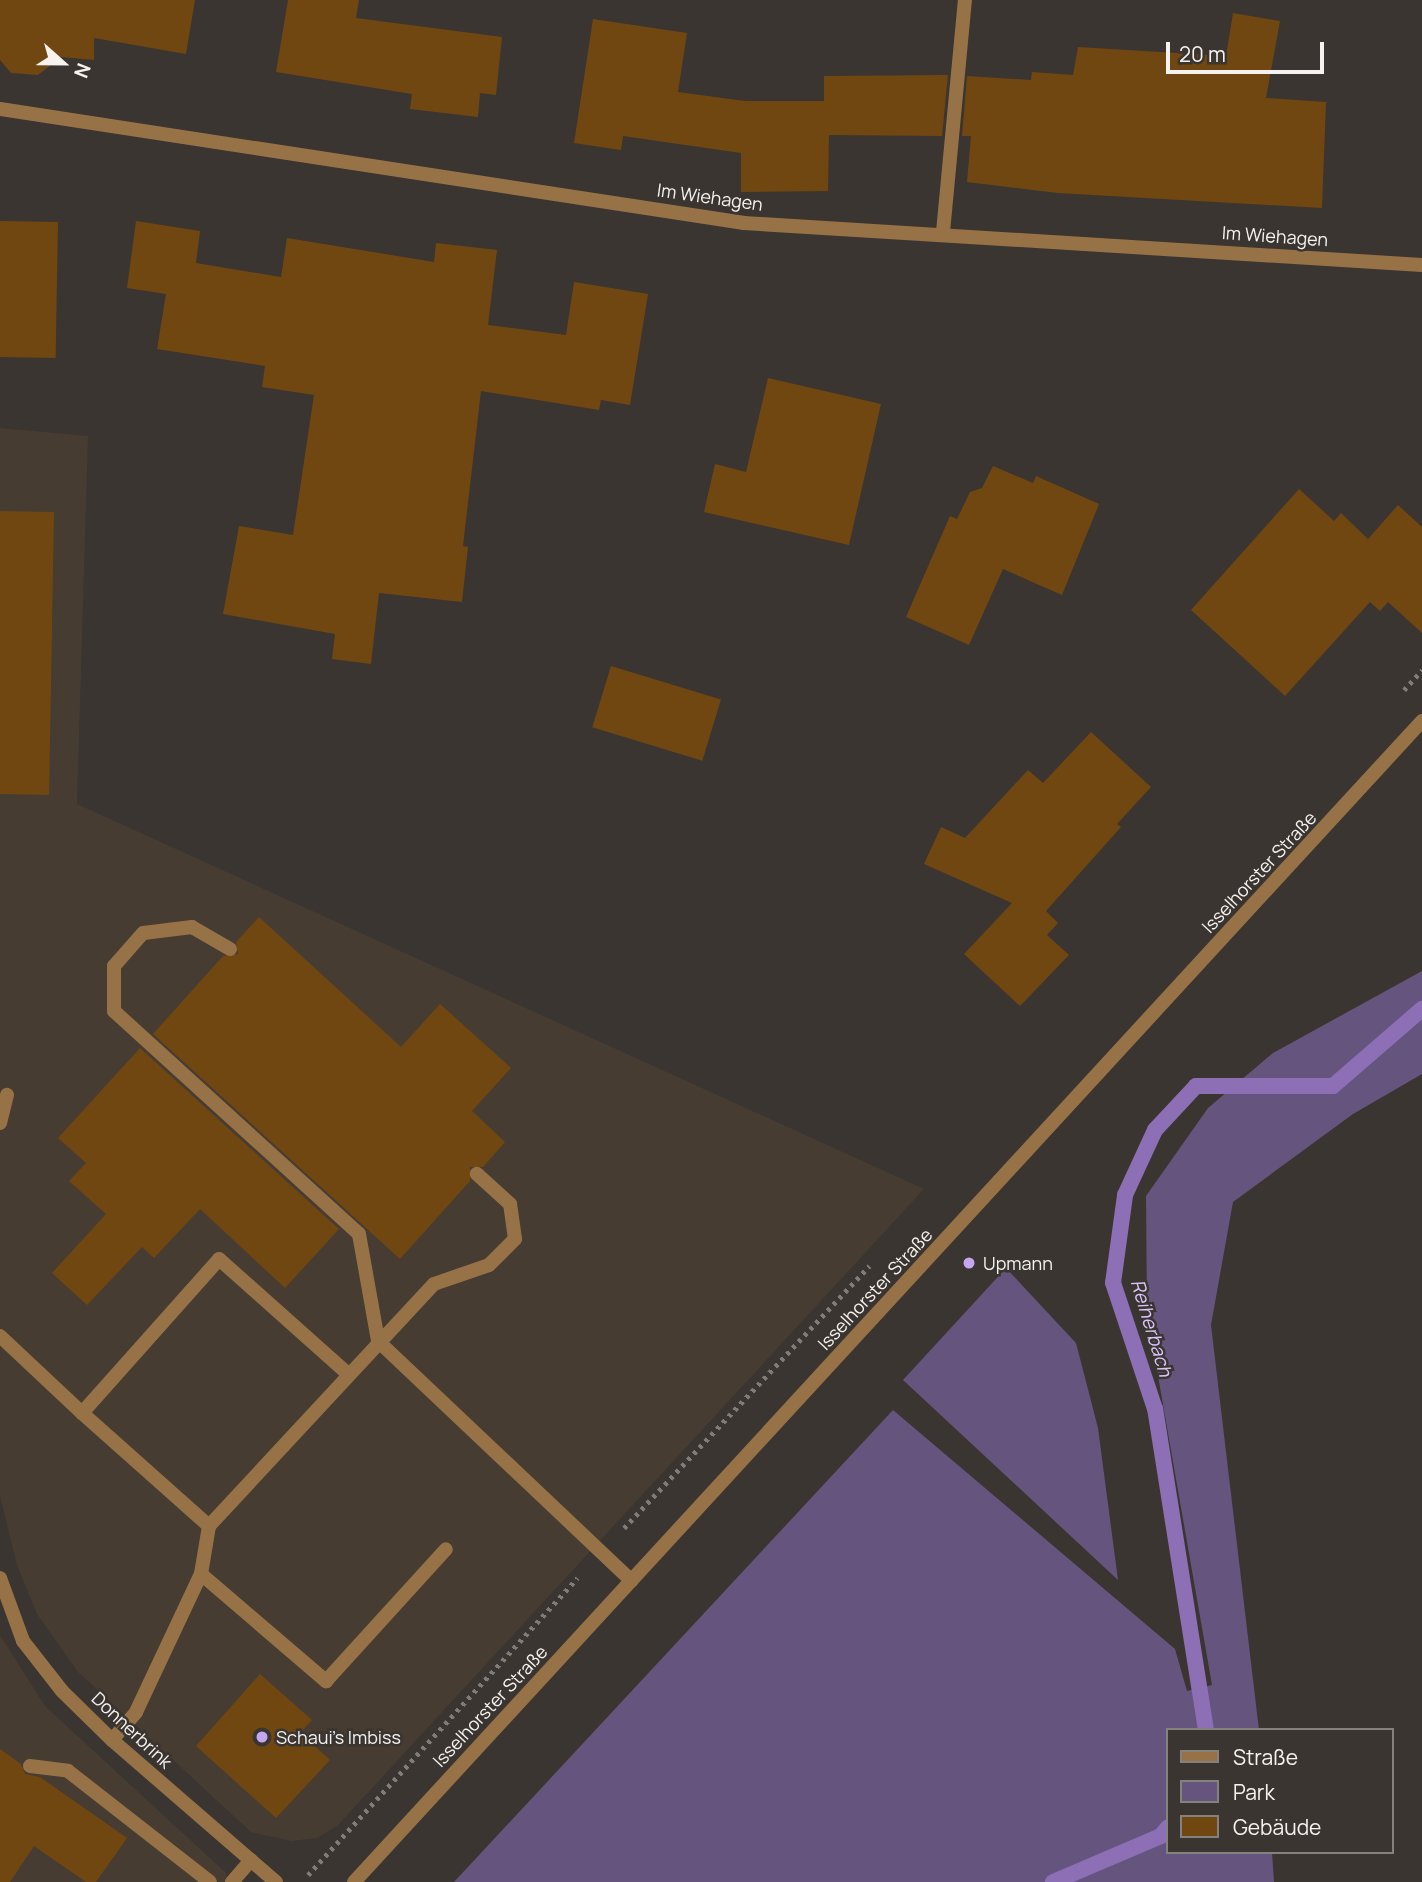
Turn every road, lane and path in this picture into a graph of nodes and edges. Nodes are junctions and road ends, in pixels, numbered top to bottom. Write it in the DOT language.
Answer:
graph roads {
  1 [pos="965,0"];
  2 [pos="0,109"];
  3 [pos="943,232"];
  4 [pos="1422,265"];
  5 [pos="1422,721"];
  6 [pos="230,949"];
  7 [pos="7,1095"];
  8 [pos="0,1123"];
  9 [pos="477,1174"];
  10 [pos="0,1336"];
  11 [pos="378,1341"];
  12 [pos="346,1373"];
  13 [pos="82,1413"];
  14 [pos="209,1526"];
  15 [pos="446,1549"];
  16 [pos="201,1574"];
  17 [pos="0,1578"];
  18 [pos="632,1581"];
  19 [pos="112,1740"];
  20 [pos="30,1766"];
  21 [pos="251,1860"];
  22 [pos="210,1882"];
  23 [pos="232,1882"];
  24 [pos="276,1882"];
  25 [pos="354,1882"];
  1 -- 3 [label="street"];
  2 -- 3 [label="street, Im Wiehagen"];
  3 -- 4 [label="street, Im Wiehagen"];
  5 -- 18 [label="street, Isselhorster Straße"];
  6 -- 11 [label="street"];
  7 -- 8 [label="street"];
  9 -- 11 [label="street"];
  10 -- 13 [label="street"];
  11 -- 12 [label="street"];
  11 -- 18 [label="street"];
  12 -- 13 [label="street"];
  12 -- 14 [label="street"];
  13 -- 14 [label="street"];
  14 -- 16 [label="street"];
  15 -- 16 [label="street"];
  16 -- 19 [label="street"];
  17 -- 19 [label="street, Donnerbrink"];
  18 -- 25 [label="street, Isselhorster Straße"];
  19 -- 21 [label="street, Donnerbrink"];
  20 -- 22 [label="street"];
  21 -- 23 [label="street"];
  21 -- 24 [label="street, Donnerbrink"];
}
